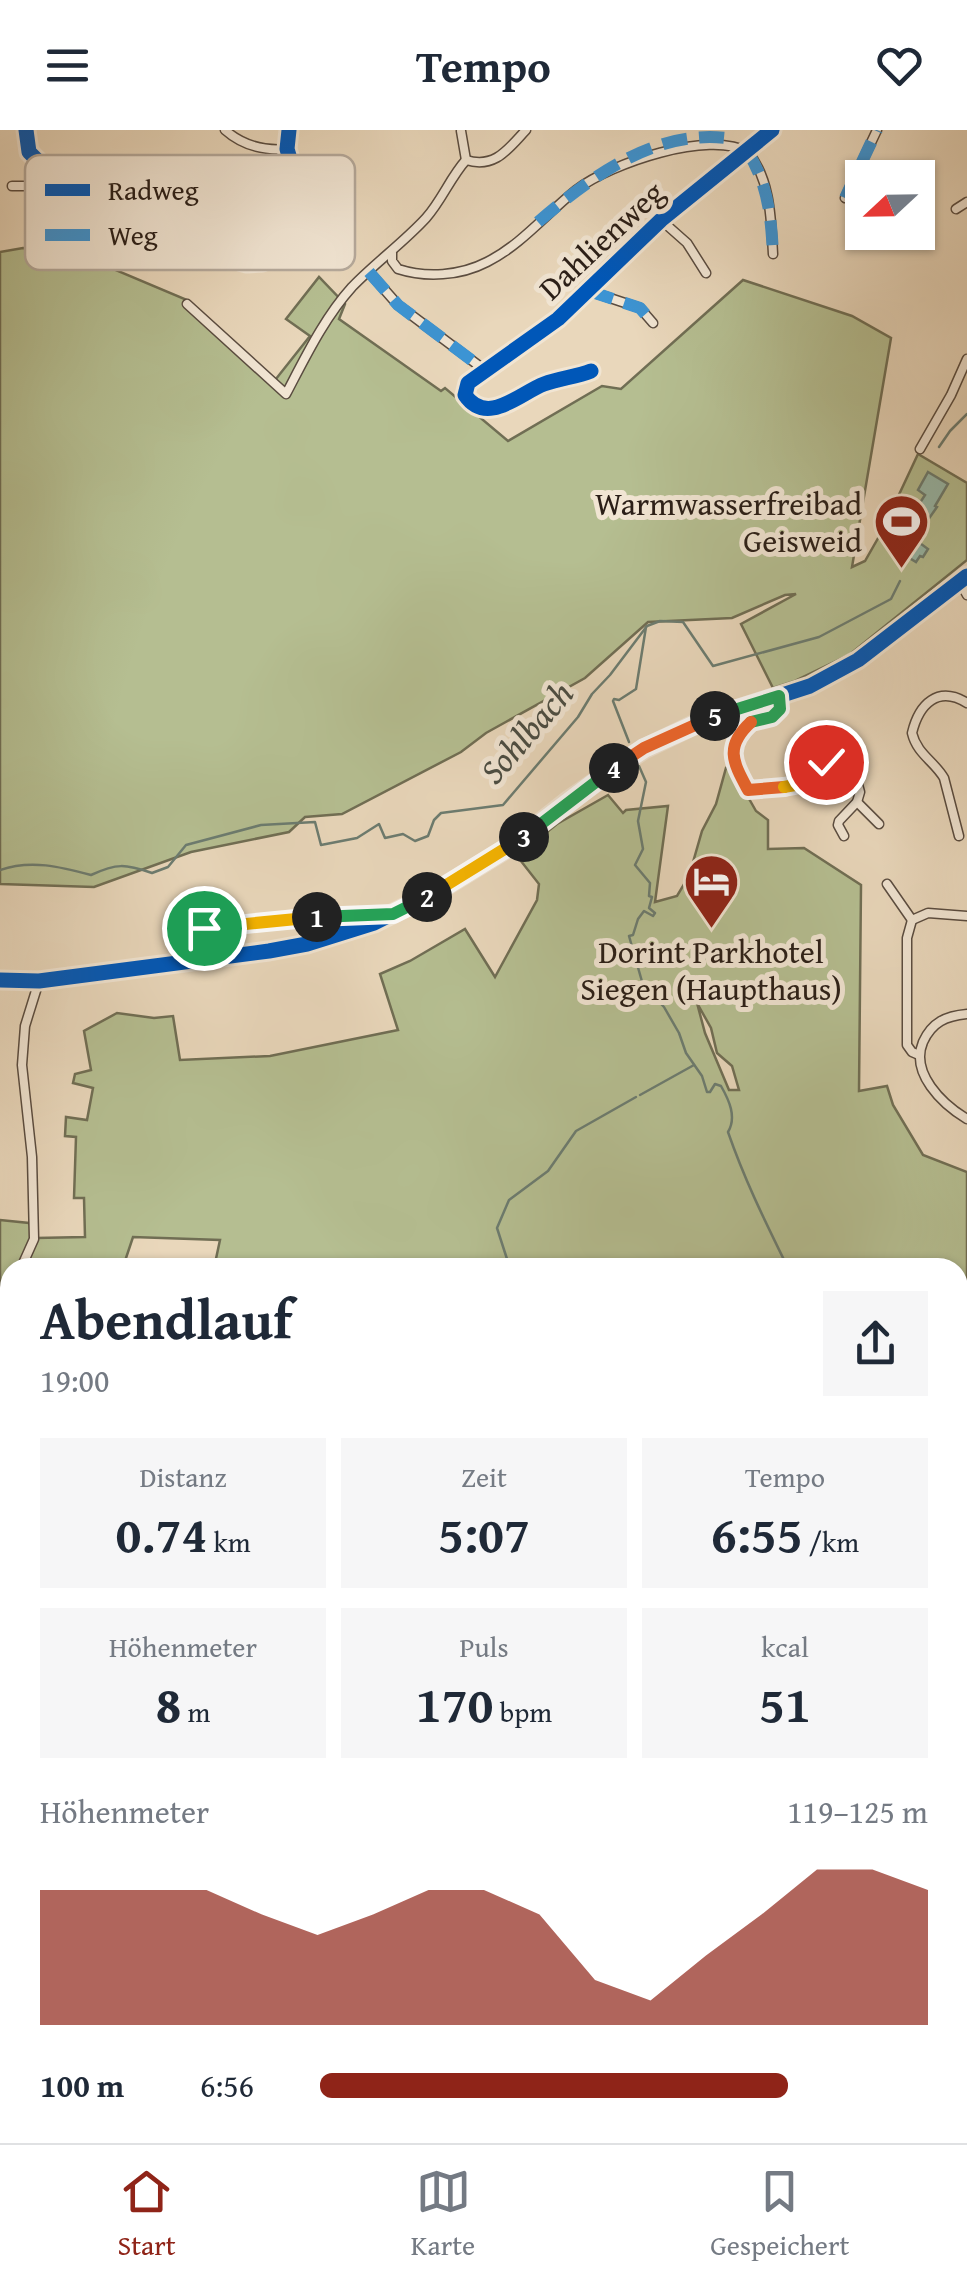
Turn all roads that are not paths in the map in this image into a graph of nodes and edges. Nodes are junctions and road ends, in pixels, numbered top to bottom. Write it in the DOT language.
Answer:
graph roads {
  1 [pos="26,130"];
  2 [pos="225,130"];
  3 [pos="289,130"];
  4 [pos="460,130"];
  5 [pos="526,130"];
  6 [pos="772,130"];
  7 [pos="877,130"];
  8 [pos="287,149"];
  9 [pos="748,151"];
  10 [pos="32,155"];
  11 [pos="289,155"];
  12 [pos="466,160"];
  13 [pos="863,160"];
  14 [pos="12,186"];
  15 [pos="25,186"];
  16 [pos="967,202"];
  17 [pos="956,209"];
  18 [pos="660,220"];
  19 [pos="392,253"];
  20 [pos="772,254"];
  21 [pos="369,272"];
  22 [pos="706,273"];
  23 [pos="589,291"];
  24 [pos="186,304"];
  25 [pos="653,323"];
  26 [pos="967,359"];
  27 [pos="486,371"];
  28 [pos="592,371"];
  29 [pos="920,449"];
  30 [pos="963,579"];
  31 [pos="967,596"];
  32 [pos="779,696"];
  33 [pos="967,703"];
  34 [pos="857,802"];
  35 [pos="879,824"];
  36 [pos="844,836"];
  37 [pos="959,836"];
  38 [pos="887,884"];
  39 [pos="393,914"];
  40 [pos="967,916"];
  41 [pos="912,920"];
  42 [pos="204,928"];
  43 [pos="0,980"];
  44 [pos="39,981"];
  45 [pos="967,1014"];
  46 [pos="919,1056"];
  47 [pos="967,1118"];
  48 [pos="25,1258"];
  1 -- 10 [label="street"];
  2 -- 8 [label="street"];
  3 -- 8 [label="street"];
  4 -- 12 [label="street"];
  5 -- 12 [label="street"];
  6 -- 9 [label="street, Dahlienweg"];
  7 -- 13 [label="street"];
  8 -- 11 [label="street"];
  9 -- 18 [label="street, Dahlienweg"];
  9 -- 19 [label="street"];
  9 -- 20 [label="street"];
  12 -- 19 [label="street"];
  14 -- 15 [label="street"];
  16 -- 17 [label="street"];
  18 -- 22 [label="street"];
  18 -- 23 [label="street, Dahlienweg"];
  19 -- 21 [label="street"];
  21 -- 24 [label="street"];
  21 -- 27 [label="street"];
  23 -- 25 [label="street"];
  23 -- 27 [label="street, Dahlienweg"];
  26 -- 29 [label="street"];
  27 -- 28 [label="street, Dahlienweg"];
  30 -- 31 [label="street"];
  30 -- 32 [label="street"];
  32 -- 34 [label="street"];
  32 -- 39 [label="street"];
  33 -- 37 [label="street"];
  34 -- 35 [label="street"];
  34 -- 36 [label="street"];
  38 -- 41 [label="street"];
  39 -- 42 [label="street"];
  39 -- 44 [label="street"];
  40 -- 41 [label="street"];
  41 -- 46 [label="street"];
  43 -- 44 [label="street"];
  44 -- 48 [label="street"];
  45 -- 46 [label="street"];
  46 -- 47 [label="street"];
}
